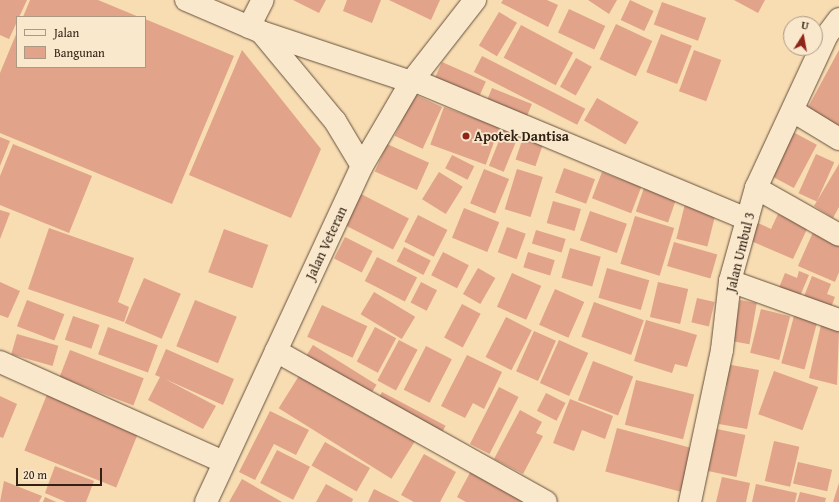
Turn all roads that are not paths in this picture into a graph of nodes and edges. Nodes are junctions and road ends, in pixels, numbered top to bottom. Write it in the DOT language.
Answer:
graph roads {
  1 [pos="186,0"];
  2 [pos="263,0"];
  3 [pos="475,0"];
  4 [pos="839,19"];
  5 [pos="255,30"];
  6 [pos="412,81"];
  7 [pos="793,111"];
  8 [pos="839,139"];
  9 [pos="362,166"];
  10 [pos="756,188"];
  11 [pos="748,219"];
  12 [pos="839,235"];
  13 [pos="730,281"];
  14 [pos="839,320"];
  15 [pos="276,350"];
  16 [pos="0,362"];
  17 [pos="224,462"];
  18 [pos="206,502"];
  19 [pos="546,502"];
  20 [pos="690,502"];
  1 -- 5 [label="street"];
  2 -- 5 [label="street"];
  3 -- 6 [label="street, Jalan Veteran"];
  4 -- 7 [label="street, Jalan Umbul 3"];
  5 -- 6 [label="street"];
  5 -- 9 [label="street"];
  6 -- 9 [label="street, Jalan Veteran"];
  6 -- 11 [label="street"];
  7 -- 8 [label="street"];
  7 -- 10 [label="street, Jalan Umbul 3"];
  9 -- 15 [label="street, Jalan Veteran"];
  10 -- 11 [label="street, Jalan Umbul 3"];
  10 -- 12 [label="street"];
  11 -- 13 [label="street, Jalan Umbul 3"];
  13 -- 14 [label="street"];
  13 -- 20 [label="street, Jalan Umbul 3"];
  15 -- 17 [label="street, Jalan Veteran"];
  15 -- 19 [label="street"];
  16 -- 17 [label="street"];
  17 -- 18 [label="street, Jalan Veteran"];
}
